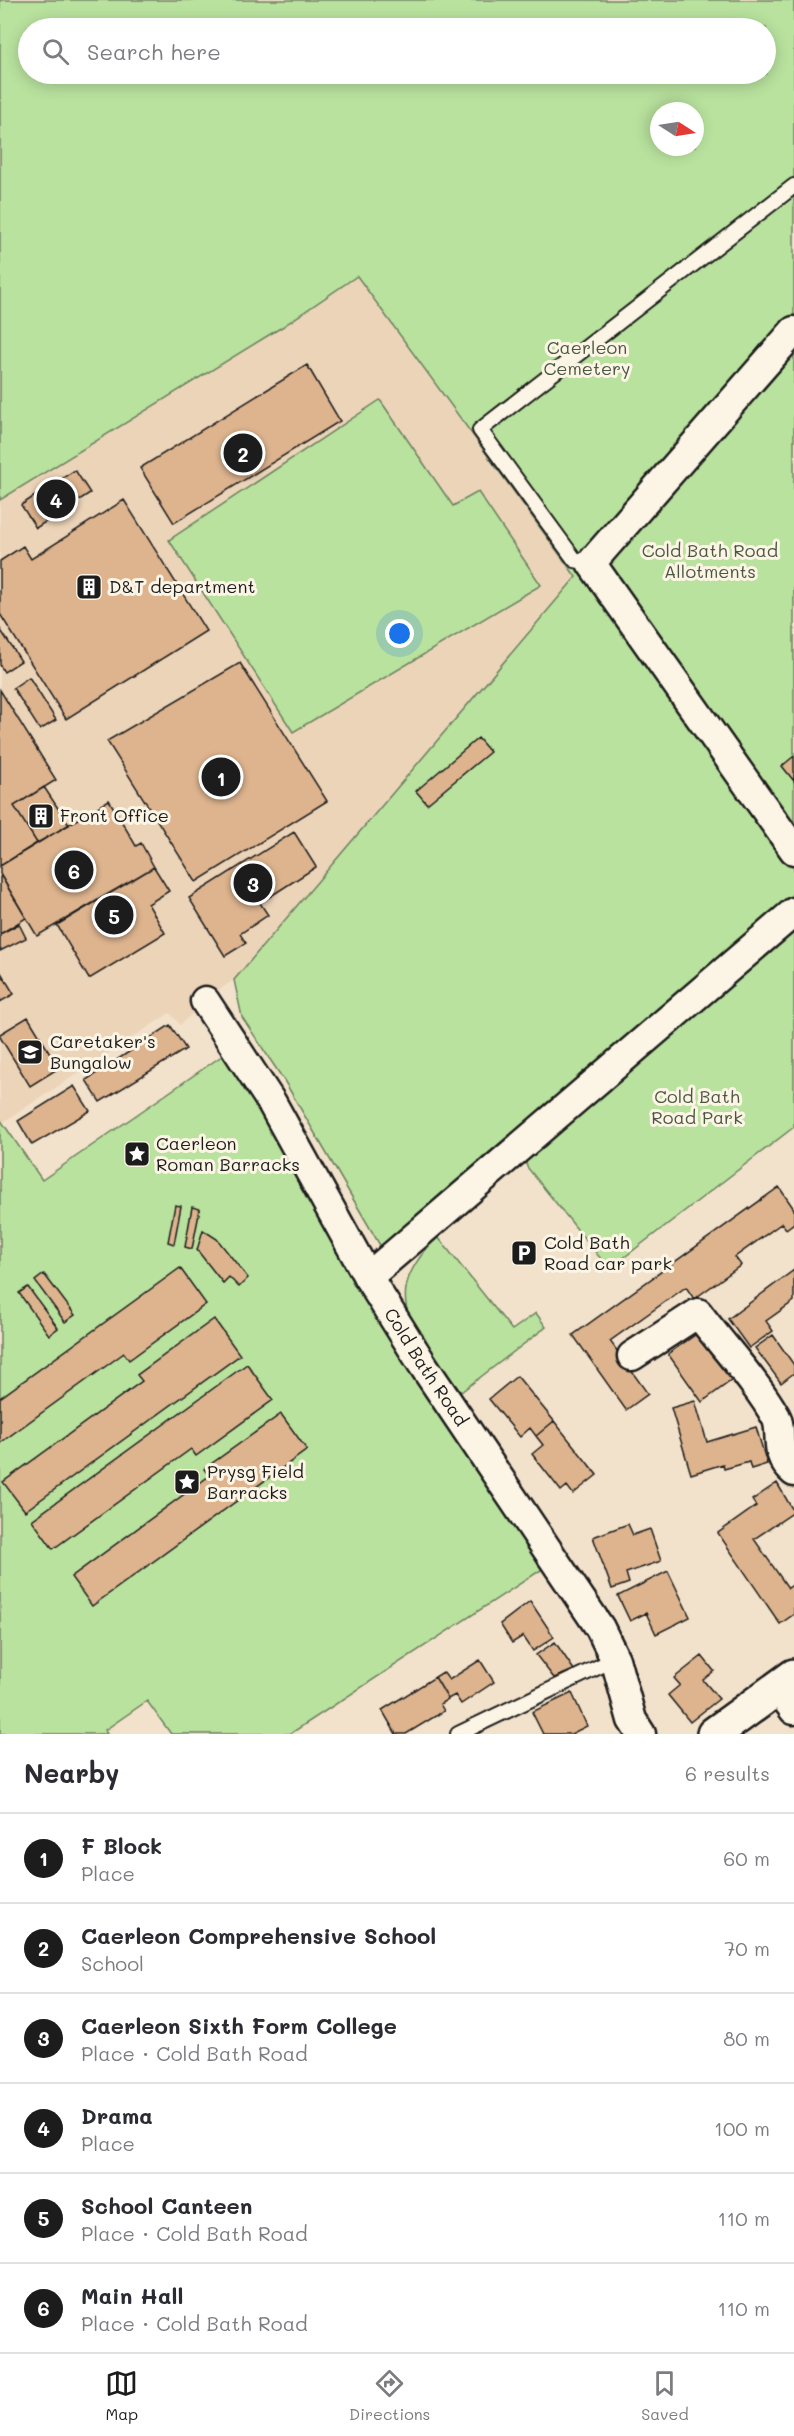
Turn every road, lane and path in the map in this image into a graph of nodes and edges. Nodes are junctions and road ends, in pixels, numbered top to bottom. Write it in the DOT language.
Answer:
graph roads {
  1 [pos="794,186"];
  2 [pos="794,331"];
  3 [pos="591,563"];
  4 [pos="794,850"];
  5 [pos="794,912"];
  6 [pos="205,1001"];
  7 [pos="368,1277"];
  8 [pos="632,1356"];
  9 [pos="786,1413"];
  10 [pos="794,1472"];
  11 [pos="615,1659"];
  12 [pos="788,1691"];
  13 [pos="458,1734"];
  14 [pos="641,1734"];
  15 [pos="714,1734"];
  1 -- 3 [label="lane"];
  2 -- 3 [label="street"];
  3 -- 4 [label="street"];
  5 -- 7 [label="street"];
  6 -- 7 [label="street, Cold Bath Road"];
  7 -- 11 [label="street, Cold Bath Road"];
  8 -- 9 [label="street"];
  9 -- 10 [label="street"];
  11 -- 13 [label="lane"];
  11 -- 14 [label="street, Cold Bath Road"];
  12 -- 15 [label="street"];
}
